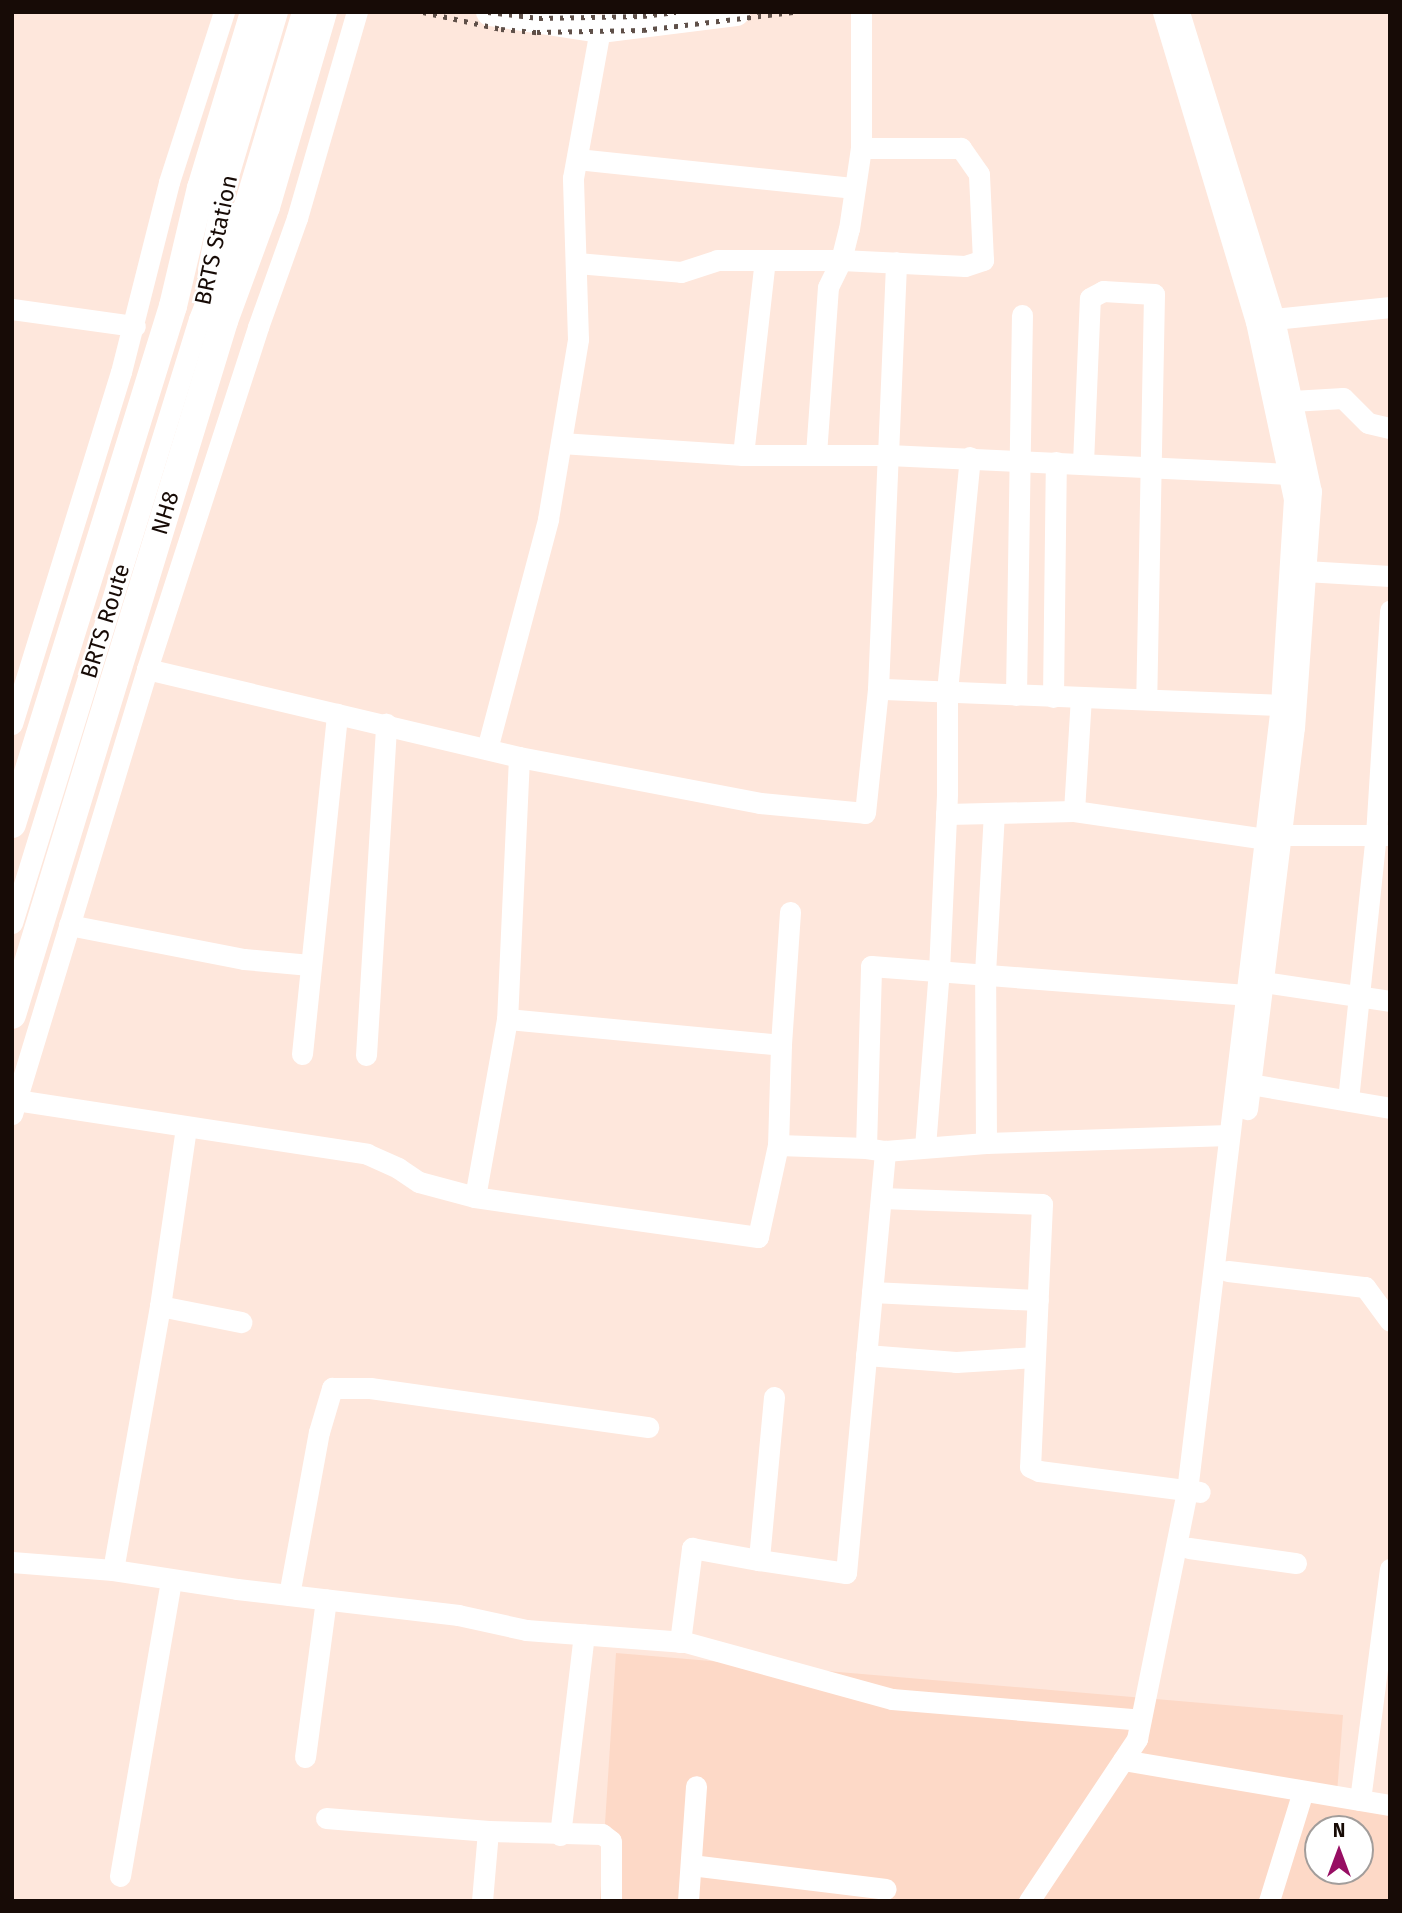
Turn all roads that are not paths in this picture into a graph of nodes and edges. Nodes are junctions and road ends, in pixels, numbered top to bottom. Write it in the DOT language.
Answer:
graph roads {
  1 [pos="224,12"];
  2 [pos="254,12"];
  3 [pos="277,12"];
  4 [pos="302,12"];
  5 [pos="323,12"];
  6 [pos="357,12"];
  7 [pos="490,12"];
  8 [pos="736,12"];
  9 [pos="861,12"];
  10 [pos="1163,12"];
  11 [pos="1179,12"];
  12 [pos="596,18"];
  13 [pos="861,148"];
  14 [pos="577,159"];
  15 [pos="854,188"];
  16 [pos="765,260"];
  17 [pos="841,260"];
  18 [pos="896,262"];
  19 [pos="577,263"];
  20 [pos="1390,307"];
  21 [pos="12,309"];
  22 [pos="1022,315"];
  23 [pos="199,319"];
  24 [pos="1273,319"];
  25 [pos="135,326"];
  26 [pos="1292,401"];
  27 [pos="1390,428"];
  28 [pos="561,443"];
  29 [pos="816,454"];
  30 [pos="743,455"];
  31 [pos="888,455"];
  32 [pos="970,457"];
  33 [pos="1021,460"];
  34 [pos="1056,462"];
  35 [pos="1083,463"];
  36 [pos="1148,467"];
  37 [pos="1289,474"];
  38 [pos="1305,571"];
  39 [pos="1390,576"];
  40 [pos="1390,610"];
  41 [pos="147,669"];
  42 [pos="21,670"];
  43 [pos="878,690"];
  44 [pos="947,691"];
  45 [pos="1016,695"];
  46 [pos="1053,697"];
  47 [pos="1081,698"];
  48 [pos="1146,699"];
  49 [pos="1281,705"];
  50 [pos="337,714"];
  51 [pos="12,724"];
  52 [pos="386,724"];
  53 [pos="487,750"];
  54 [pos="519,757"];
  55 [pos="1073,811"];
  56 [pos="994,813"];
  57 [pos="946,814"];
  58 [pos="12,824"];
  59 [pos="1383,835"];
  60 [pos="1273,837"];
  61 [pos="790,912"];
  62 [pos="12,923"];
  63 [pos="69,925"];
  64 [pos="310,965"];
  65 [pos="939,971"];
  66 [pos="985,975"];
  67 [pos="1254,989"];
  68 [pos="1359,996"];
  69 [pos="1390,1001"];
  70 [pos="12,1015"];
  71 [pos="508,1019"];
  72 [pos="781,1045"];
  73 [pos="302,1054"];
  74 [pos="366,1055"];
  75 [pos="1250,1084"];
  76 [pos="1348,1101"];
  77 [pos="14,1107"];
  78 [pos="1390,1108"];
  79 [pos="186,1128"];
  80 [pos="1229,1135"];
  81 [pos="986,1143"];
  82 [pos="778,1145"];
  83 [pos="925,1147"];
  84 [pos="876,1149"];
  85 [pos="475,1197"];
  86 [pos="881,1198"];
  87 [pos="1228,1271"];
  88 [pos="872,1292"];
  89 [pos="1038,1300"];
  90 [pos="160,1306"];
  91 [pos="1390,1321"];
  92 [pos="241,1322"];
  93 [pos="866,1355"];
  94 [pos="1035,1357"];
  95 [pos="774,1397"];
  96 [pos="648,1427"];
  97 [pos="1194,1491"];
  98 [pos="1189,1548"];
  99 [pos="759,1560"];
  100 [pos="12,1562"];
  101 [pos="1296,1563"];
  102 [pos="1390,1569"];
  103 [pos="113,1570"];
  104 [pos="170,1580"];
  105 [pos="289,1595"];
  106 [pos="326,1600"];
  107 [pos="584,1634"];
  108 [pos="680,1642"];
  109 [pos="1140,1720"];
  110 [pos="305,1757"];
  111 [pos="1130,1762"];
  112 [pos="696,1786"];
  113 [pos="1303,1791"];
  114 [pos="1360,1800"];
  115 [pos="1390,1805"];
  116 [pos="326,1818"];
  117 [pos="488,1831"];
  118 [pos="560,1835"];
  119 [pos="691,1865"];
  120 [pos="120,1876"];
  121 [pos="886,1889"];
  122 [pos="482,1901"];
  123 [pos="611,1901"];
  124 [pos="688,1901"];
  125 [pos="1029,1901"];
  126 [pos="1046,1901"];
  127 [pos="1269,1901"];
  1 -- 25 [label="street"];
  2 -- 58 [label="main road"];
  3 -- 23 [label="street, BRTS Station"];
  4 -- 23 [label="street, BRTS Station"];
  5 -- 70 [label="main road, NH8"];
  6 -- 41 [label="street"];
  7 -- 12 [label="main road"];
  8 -- 12 [label="main road"];
  9 -- 13 [label="street"];
  10 -- 37 [label="street"];
  11 -- 24 [label="street"];
  12 -- 14 [label="street"];
  13 -- 15 [label="street"];
  13 -- 18 [label="street"];
  14 -- 15 [label="street"];
  14 -- 19 [label="street"];
  15 -- 17 [label="street"];
  16 -- 17 [label="street"];
  16 -- 19 [label="street"];
  16 -- 30 [label="street"];
  17 -- 18 [label="street"];
  17 -- 29 [label="street"];
  18 -- 31 [label="street"];
  19 -- 28 [label="street"];
  20 -- 24 [label="street"];
  21 -- 25 [label="street"];
  22 -- 33 [label="street"];
  23 -- 62 [label="street, BRTS Route"];
  24 -- 26 [label="street"];
  25 -- 42 [label="street"];
  26 -- 27 [label="street"];
  26 -- 38 [label="street"];
  28 -- 30 [label="street"];
  28 -- 53 [label="street"];
  29 -- 30 [label="street"];
  29 -- 31 [label="street"];
  31 -- 32 [label="street"];
  31 -- 43 [label="street"];
  32 -- 33 [label="street"];
  32 -- 44 [label="street"];
  33 -- 34 [label="street"];
  33 -- 45 [label="street"];
  34 -- 35 [label="street"];
  34 -- 46 [label="street"];
  35 -- 36 [label="street"];
  35 -- 36 [label="street"];
  36 -- 37 [label="street"];
  36 -- 48 [label="street"];
  37 -- 49 [label="street"];
  38 -- 39 [label="street"];
  38 -- 60 [label="street"];
  40 -- 59 [label="street"];
  41 -- 50 [label="street"];
  41 -- 63 [label="street"];
  42 -- 51 [label="street"];
  43 -- 44 [label="street"];
  43 -- 54 [label="street"];
  44 -- 45 [label="street"];
  44 -- 57 [label="street"];
  45 -- 46 [label="street"];
  46 -- 47 [label="street"];
  47 -- 48 [label="street"];
  47 -- 55 [label="street"];
  48 -- 49 [label="street"];
  49 -- 60 [label="street"];
  50 -- 52 [label="street"];
  50 -- 64 [label="street"];
  52 -- 53 [label="street"];
  52 -- 74 [label="street"];
  53 -- 54 [label="street"];
  54 -- 71 [label="street"];
  55 -- 56 [label="street"];
  55 -- 60 [label="street"];
  56 -- 57 [label="street"];
  56 -- 66 [label="street"];
  57 -- 65 [label="street"];
  59 -- 60 [label="street"];
  59 -- 68 [label="street"];
  60 -- 67 [label="street"];
  61 -- 72 [label="street"];
  63 -- 64 [label="street"];
  63 -- 77 [label="street"];
  64 -- 73 [label="street"];
  65 -- 66 [label="street"];
  65 -- 83 [label="street"];
  65 -- 84 [label="street"];
  66 -- 67 [label="street"];
  66 -- 81 [label="street"];
  67 -- 68 [label="street"];
  67 -- 75 [label="street"];
  67 -- 80 [label="street"];
  68 -- 69 [label="street"];
  68 -- 76 [label="street"];
  71 -- 72 [label="street"];
  71 -- 85 [label="street"];
  72 -- 82 [label="street"];
  75 -- 76 [label="street"];
  75 -- 87 [label="street"];
  76 -- 78 [label="street"];
  77 -- 79 [label="street"];
  79 -- 85 [label="street"];
  79 -- 90 [label="street"];
  80 -- 81 [label="street"];
  80 -- 97 [label="street"];
  81 -- 83 [label="street"];
  82 -- 84 [label="street"];
  82 -- 85 [label="street"];
  83 -- 84 [label="street"];
  84 -- 86 [label="street"];
  86 -- 88 [label="street"];
  86 -- 89 [label="street"];
  87 -- 91 [label="street"];
  87 -- 97 [label="street"];
  88 -- 89 [label="street"];
  88 -- 93 [label="street"];
  89 -- 94 [label="street"];
  90 -- 92 [label="street"];
  90 -- 103 [label="street"];
  93 -- 94 [label="street"];
  93 -- 99 [label="street"];
  94 -- 97 [label="street"];
  95 -- 99 [label="street"];
  96 -- 105 [label="street"];
  97 -- 98 [label="street"];
  97 -- 109 [label="street"];
  98 -- 101 [label="street"];
  98 -- 111 [label="street"];
  99 -- 108 [label="street"];
  100 -- 103 [label="street"];
  102 -- 114 [label="street"];
  103 -- 104 [label="street"];
  104 -- 105 [label="street"];
  104 -- 120 [label="street"];
  105 -- 106 [label="street"];
  106 -- 107 [label="street"];
  106 -- 110 [label="street"];
  107 -- 108 [label="street"];
  107 -- 118 [label="street"];
  108 -- 109 [label="street"];
  109 -- 111 [label="street"];
  111 -- 113 [label="street"];
  111 -- 125 [label="street"];
  111 -- 126 [label="street"];
  112 -- 119 [label="street"];
  113 -- 114 [label="street"];
  113 -- 127 [label="street"];
  114 -- 115 [label="street"];
  116 -- 117 [label="street"];
  117 -- 118 [label="street"];
  117 -- 122 [label="street"];
  118 -- 123 [label="street"];
  119 -- 121 [label="street"];
  119 -- 124 [label="street"];
}
